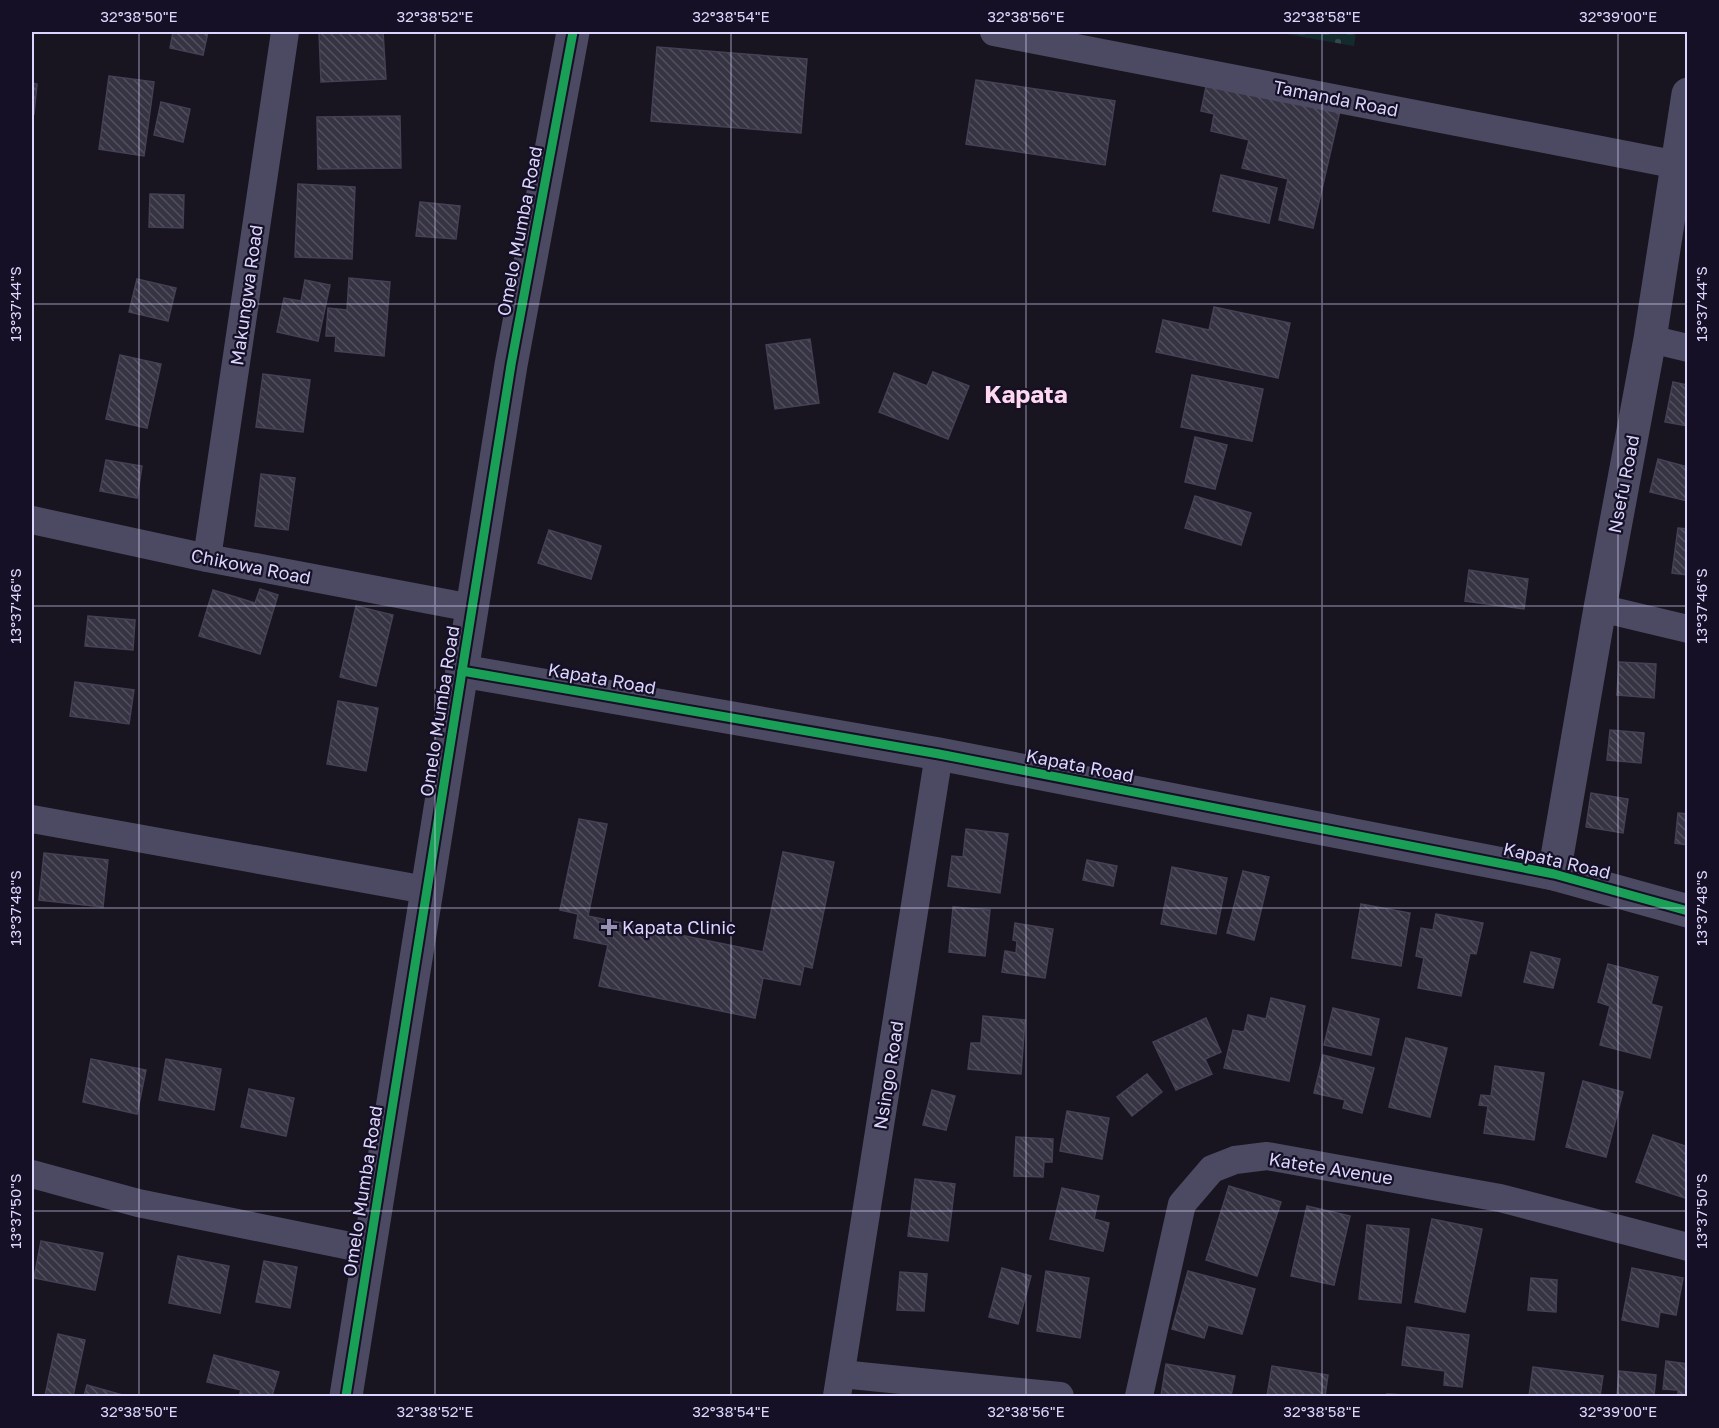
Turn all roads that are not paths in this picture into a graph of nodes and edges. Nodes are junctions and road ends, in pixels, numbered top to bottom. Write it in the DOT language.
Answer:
graph roads {
  1 [pos="285,32"];
  2 [pos="573,32"];
  3 [pos="994,32"];
  4 [pos="1688,94"];
  5 [pos="1678,165"];
  6 [pos="1650,339"];
  7 [pos="1688,348"];
  8 [pos="32,520"];
  9 [pos="207,558"];
  10 [pos="472,608"];
  11 [pos="1600,608"];
  12 [pos="1688,629"];
  13 [pos="462,671"];
  14 [pos="939,754"];
  15 [pos="32,819"];
  16 [pos="1554,874"];
  17 [pos="426,890"];
  18 [pos="1688,910"];
  19 [pos="32,1174"];
  20 [pos="1688,1246"];
  21 [pos="370,1250"];
  22 [pos="839,1385"];
  23 [pos="346,1396"];
  24 [pos="1060,1396"];
  25 [pos="1140,1396"];
  1 -- 9 [label="street, Makungwa Road"];
  2 -- 10 [label="street, Omelo Mumba Road"];
  3 -- 5 [label="street, Tamanda Road"];
  4 -- 5 [label="street, Nsefu Road"];
  5 -- 6 [label="street, Nsefu Road"];
  6 -- 7 [label="street"];
  6 -- 11 [label="street, Nsefu Road"];
  8 -- 9 [label="street, Chikowa Road"];
  9 -- 10 [label="street, Chikowa Road"];
  10 -- 13 [label="street, Omelo Mumba Road"];
  11 -- 12 [label="street"];
  11 -- 16 [label="street, Nsefu Road"];
  13 -- 14 [label="street, Kapata Road"];
  13 -- 17 [label="street, Omelo Mumba Road"];
  14 -- 16 [label="street, Kapata Road"];
  14 -- 22 [label="street, Nsingo Road"];
  15 -- 17 [label="street"];
  16 -- 18 [label="street, Kapata Road"];
  17 -- 21 [label="street, Omelo Mumba Road"];
  19 -- 21 [label="street"];
  20 -- 25 [label="street, Katete Avenue"];
  21 -- 23 [label="street, Omelo Mumba Road"];
  22 -- 24 [label="street"];
}
